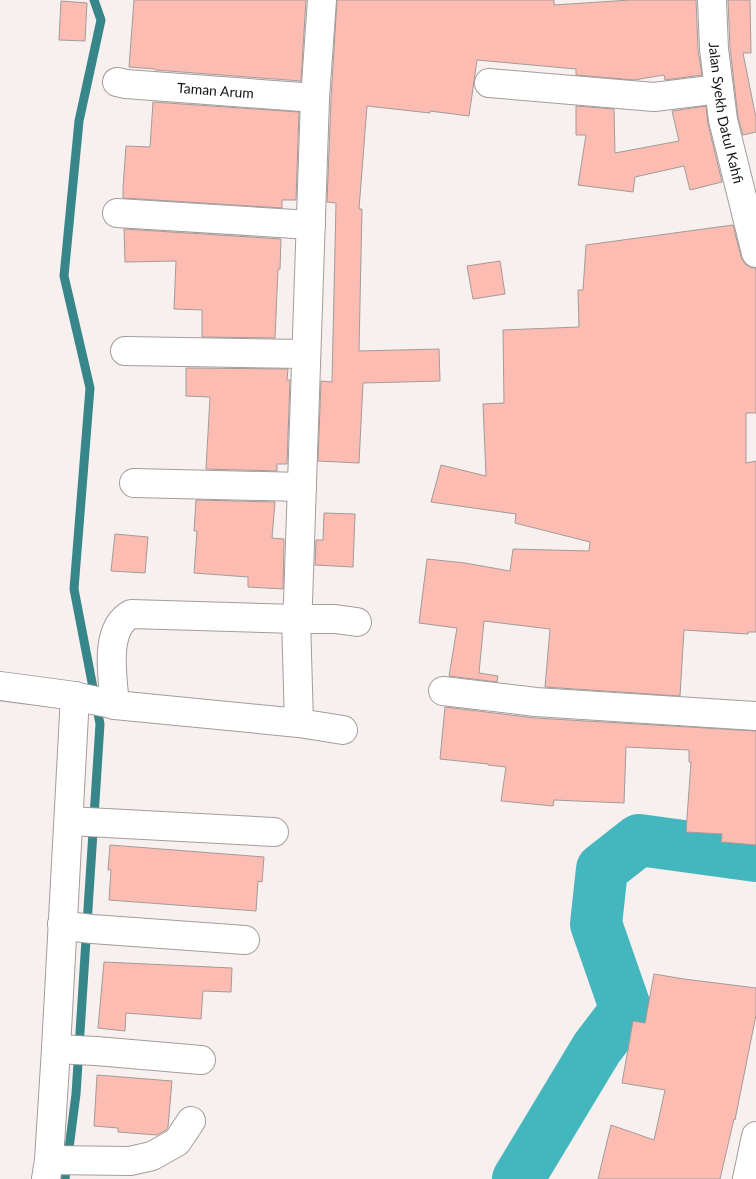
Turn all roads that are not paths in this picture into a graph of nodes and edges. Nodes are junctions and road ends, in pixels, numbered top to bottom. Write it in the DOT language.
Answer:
graph roads {
  1 [pos="322,0"];
  2 [pos="712,0"];
  3 [pos="117,82"];
  4 [pos="489,83"];
  5 [pos="719,89"];
  6 [pos="314,98"];
  7 [pos="118,214"];
  8 [pos="311,225"];
  9 [pos="756,253"];
  10 [pos="125,350"];
  11 [pos="306,354"];
  12 [pos="134,483"];
  13 [pos="302,487"];
  14 [pos="296,619"];
  15 [pos="357,622"];
  16 [pos="0,686"];
  17 [pos="443,692"];
  18 [pos="94,700"];
  19 [pos="756,716"];
  20 [pos="299,723"];
  21 [pos="343,730"];
  22 [pos="86,822"];
  23 [pos="274,832"];
  24 [pos="76,927"];
  25 [pos="245,940"];
  26 [pos="76,1050"];
  27 [pos="201,1060"];
  28 [pos="191,1121"];
  29 [pos="756,1136"];
  30 [pos="58,1165"];
  31 [pos="747,1179"];
  1 -- 6 [label="street"];
  2 -- 5 [label="street, Jalan Syekh Datul Kahfi"];
  3 -- 6 [label="street, Taman Arum"];
  4 -- 5 [label="street"];
  5 -- 9 [label="street, Jalan Syekh Datul Kahfi"];
  6 -- 8 [label="street"];
  7 -- 8 [label="street"];
  8 -- 11 [label="street"];
  10 -- 11 [label="street"];
  11 -- 13 [label="street"];
  12 -- 13 [label="street"];
  13 -- 14 [label="street"];
  14 -- 15 [label="street"];
  14 -- 18 [label="street"];
  14 -- 20 [label="street"];
  16 -- 18 [label="street"];
  17 -- 19 [label="street"];
  18 -- 20 [label="street"];
  18 -- 22 [label="street"];
  20 -- 21 [label="street"];
  22 -- 23 [label="street"];
  22 -- 24 [label="street"];
  24 -- 25 [label="street"];
  24 -- 26 [label="street"];
  26 -- 27 [label="street"];
  26 -- 30 [label="street"];
  28 -- 30 [label="street"];
  29 -- 31 [label="street"];
}
